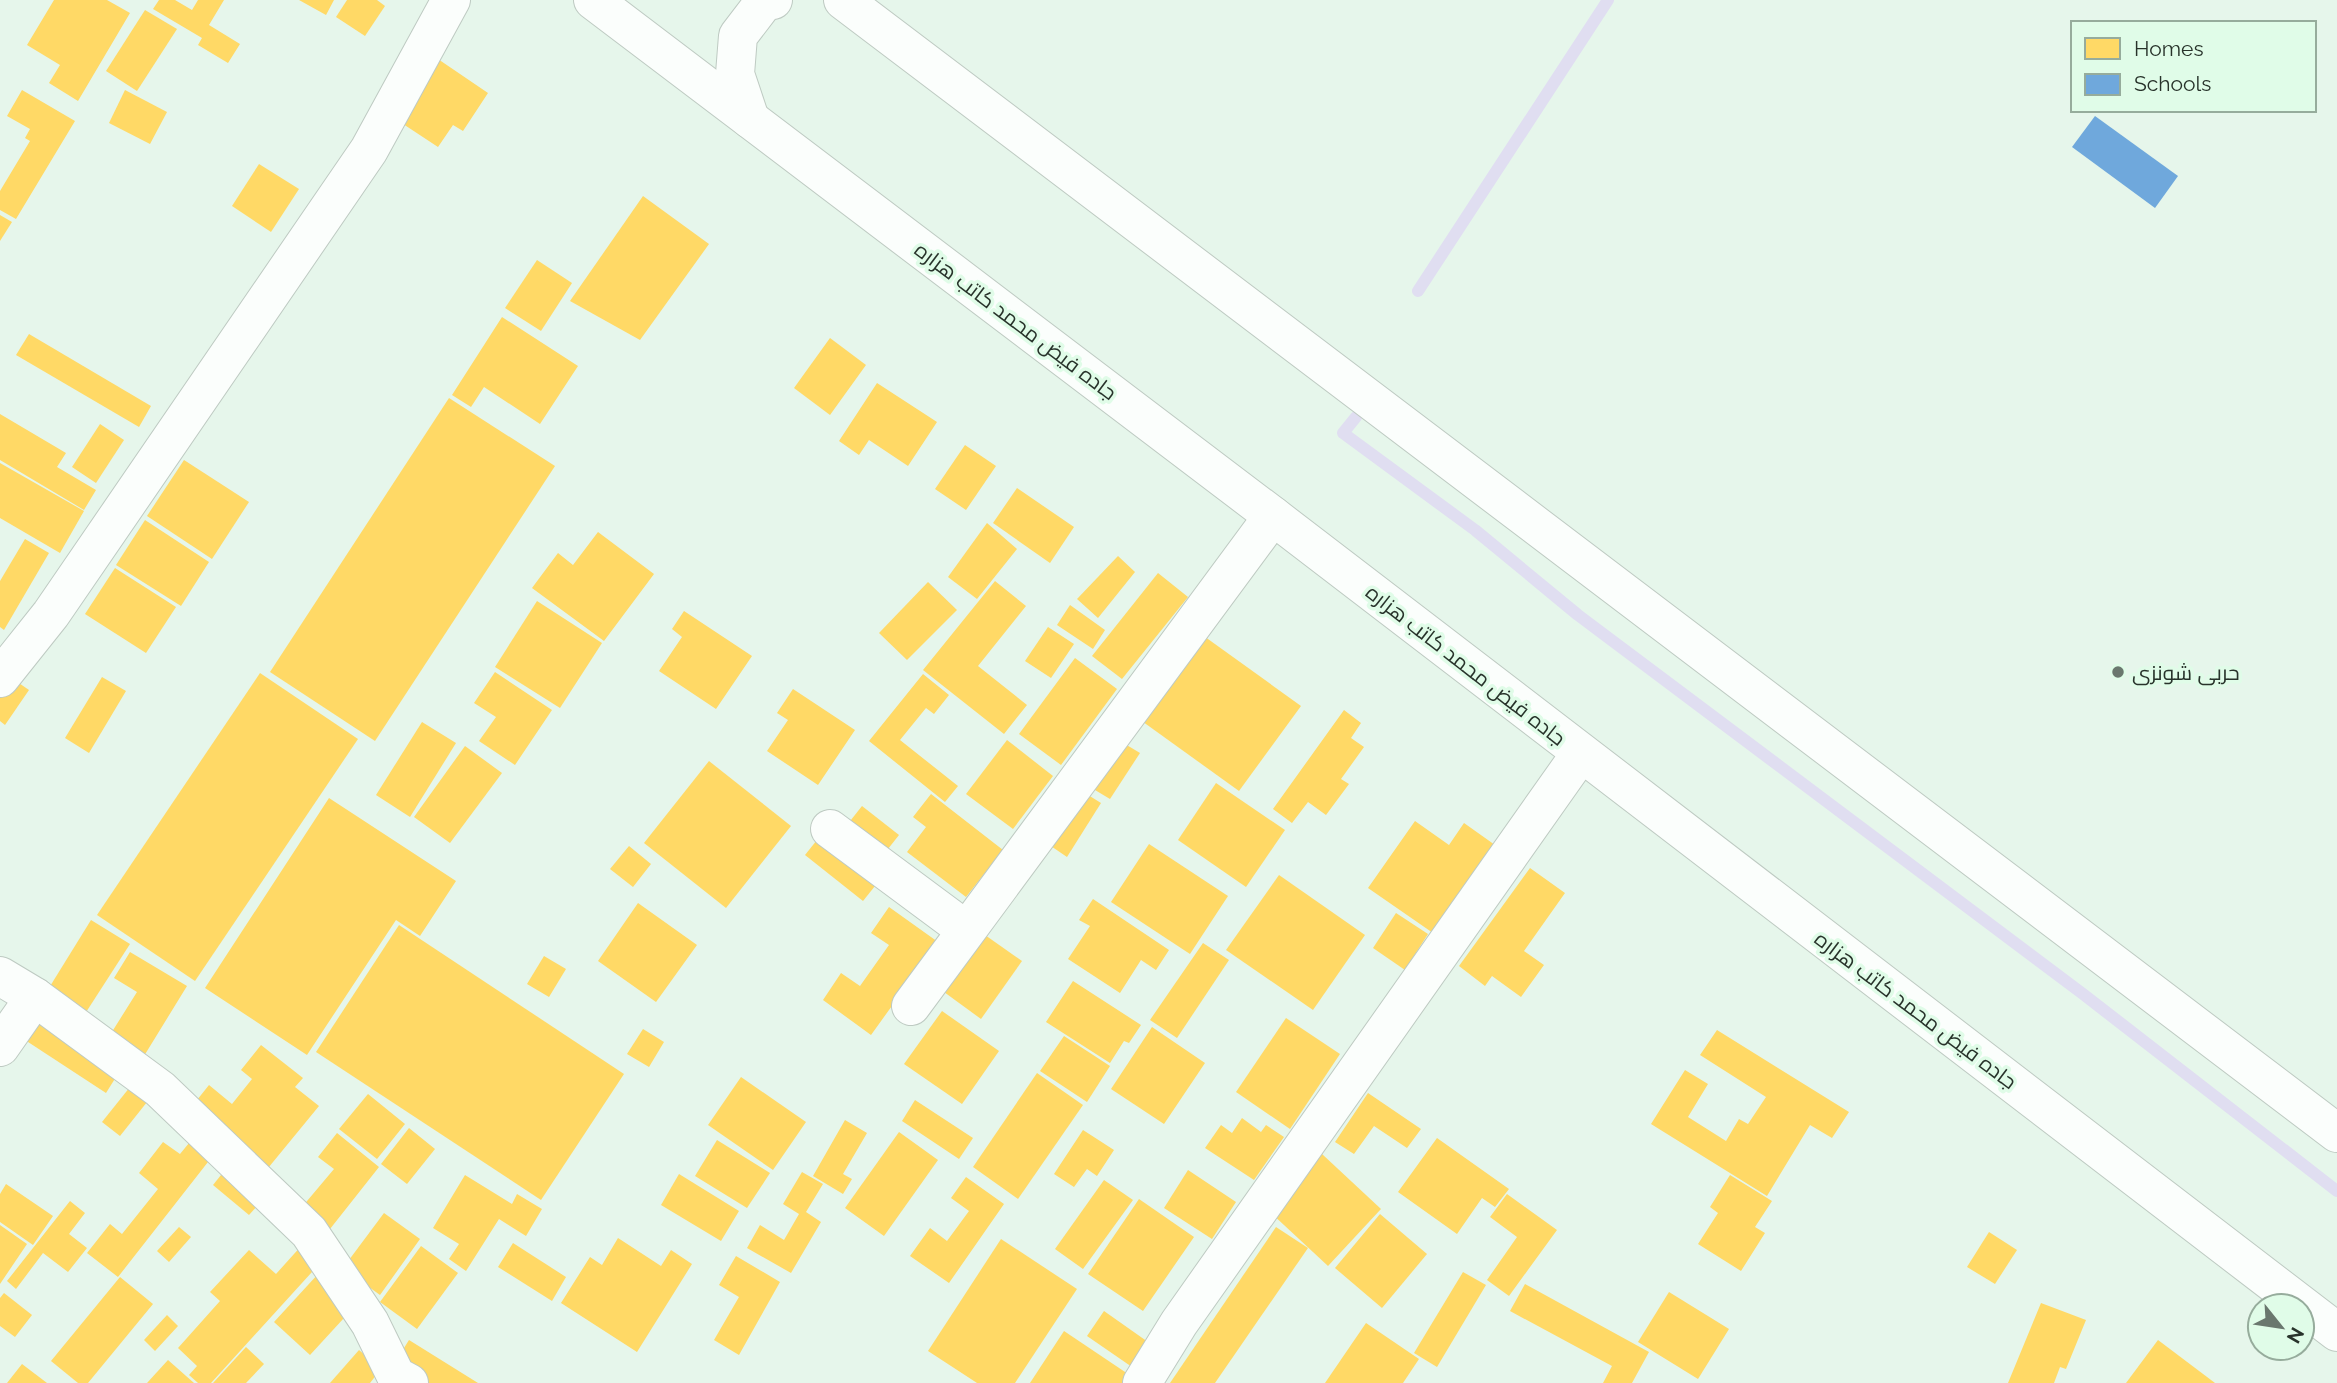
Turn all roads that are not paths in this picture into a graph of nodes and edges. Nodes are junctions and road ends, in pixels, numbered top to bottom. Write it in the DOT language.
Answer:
graph roads {
  1 [pos="451,0"];
  2 [pos="593,0"];
  3 [pos="773,0"];
  4 [pos="843,0"];
  5 [pos="750,119"];
  6 [pos="1273,516"];
  7 [pos="0,678"];
  8 [pos="1581,753"];
  9 [pos="830,829"];
  10 [pos="966,930"];
  11 [pos="0,976"];
  12 [pos="35,997"];
  13 [pos="911,1006"];
  14 [pos="0,1047"];
  15 [pos="2337,1133"];
  16 [pos="2337,1332"];
  17 [pos="409,1383"];
  18 [pos="1142,1383"];
  1 -- 7 [label="main road"];
  2 -- 5 [label="main road, جاده فیض محمد کاتب هزاره"];
  3 -- 5 [label="main road"];
  4 -- 15 [label="main road"];
  5 -- 6 [label="main road, جاده فیض محمد کاتب هزاره"];
  6 -- 8 [label="main road, جاده فیض محمد کاتب هزاره"];
  6 -- 10 [label="main road"];
  8 -- 16 [label="main road, جاده فیض محمد کاتب هزاره"];
  8 -- 18 [label="main road"];
  9 -- 10 [label="main road"];
  10 -- 13 [label="main road"];
  11 -- 12 [label="main road"];
  12 -- 14 [label="main road"];
  12 -- 17 [label="main road"];
}
